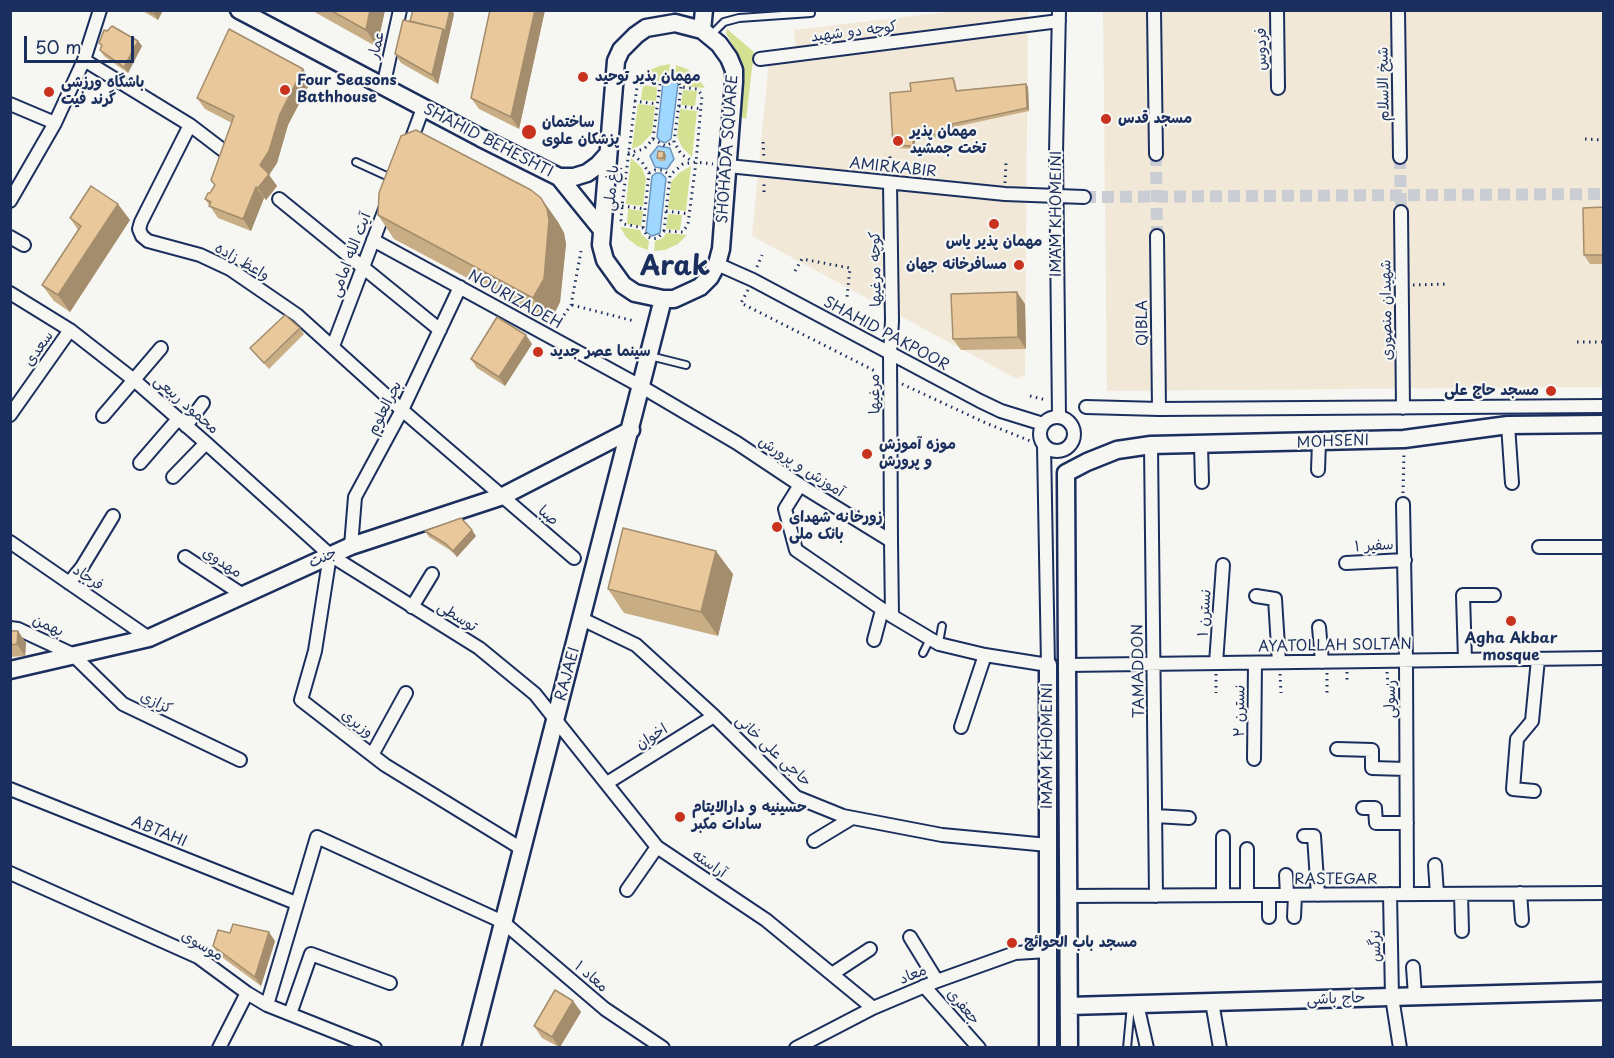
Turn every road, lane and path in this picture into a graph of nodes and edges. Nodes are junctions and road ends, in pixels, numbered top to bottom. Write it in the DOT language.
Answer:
graph roads {
  1 [pos="100,10"];
  2 [pos="239,10"];
  3 [pos="704,10"];
  4 [pos="811,10"];
  5 [pos="1154,10"];
  6 [pos="1277,10"];
  7 [pos="1398,10"];
  8 [pos="1059,16"];
  9 [pos="396,18"];
  10 [pos="706,33"];
  11 [pos="760,59"];
  12 [pos="84,60"];
  13 [pos="660,84"];
  14 [pos="383,87"];
  15 [pos="681,87"];
  16 [pos="1278,88"];
  17 [pos="634,101"];
  18 [pos="10,104"];
  19 [pos="657,104"];
  20 [pos="679,106"];
  21 [pos="423,108"];
  22 [pos="702,109"];
  23 [pos="55,123"];
  24 [pos="190,125"];
  25 [pos="653,139"];
  26 [pos="1586,139"];
  27 [pos="1604,140"];
  28 [pos="674,142"];
  29 [pos="228,154"];
  30 [pos="609,154"];
  31 [pos="1155,154"];
  32 [pos="1400,157"];
  33 [pos="694,161"];
  34 [pos="356,162"];
  35 [pos="728,166"];
  36 [pos="400,170"];
  37 [pos="649,174"];
  38 [pos="670,175"];
  39 [pos="559,177"];
  40 [pos="890,183"];
  41 [pos="1056,197"];
  42 [pos="1084,197"];
  43 [pos="279,199"];
  44 [pos="10,201"];
  45 [pos="622,206"];
  46 [pos="645,209"];
  47 [pos="666,211"];
  48 [pos="1401,212"];
  49 [pos="689,214"];
  50 [pos="643,228"];
  51 [pos="602,230"];
  52 [pos="664,231"];
  53 [pos="10,237"];
  54 [pos="1156,237"];
  55 [pos="373,240"];
  56 [pos="24,245"];
  57 [pos="581,251"];
  58 [pos="717,264"];
  59 [pos="363,267"];
  60 [pos="795,271"];
  61 [pos="1448,284"];
  62 [pos="1402,285"];
  63 [pos="460,287"];
  64 [pos="10,292"];
  65 [pos="848,297"];
  66 [pos="663,299"];
  67 [pos="571,304"];
  68 [pos="634,321"];
  69 [pos="70,330"];
  70 [pos="440,330"];
  71 [pos="549,336"];
  72 [pos="1577,342"];
  73 [pos="1604,342"];
  74 [pos="333,346"];
  75 [pos="161,348"];
  76 [pos="890,353"];
  77 [pos="649,356"];
  78 [pos="686,365"];
  79 [pos="134,380"];
  80 [pos="642,387"];
  81 [pos="203,403"];
  82 [pos="1604,406"];
  83 [pos="1086,407"];
  84 [pos="1403,408"];
  85 [pos="1159,409"];
  86 [pos="402,410"];
  87 [pos="10,415"];
  88 [pos="103,416"];
  89 [pos="1059,417"];
  90 [pos="182,422"];
  91 [pos="1043,424"];
  92 [pos="1604,424"];
  93 [pos="1508,425"];
  94 [pos="631,430"];
  95 [pos="1404,439"];
  96 [pos="1319,442"];
  97 [pos="206,443"];
  98 [pos="1044,445"];
  99 [pos="1201,445"];
  100 [pos="1151,446"];
  101 [pos="1068,447"];
  102 [pos="140,463"];
  103 [pos="1318,470"];
  104 [pos="1066,473"];
  105 [pos="173,477"];
  106 [pos="1202,482"];
  107 [pos="1512,483"];
  108 [pos="800,485"];
  109 [pos="503,496"];
  110 [pos="1403,504"];
  111 [pos="113,516"];
  112 [pos="10,542"];
  113 [pos="891,542"];
  114 [pos="351,546"];
  115 [pos="1539,547"];
  116 [pos="1604,547"];
  117 [pos="330,555"];
  118 [pos="185,557"];
  119 [pos="574,558"];
  120 [pos="1405,560"];
  121 [pos="1346,563"];
  122 [pos="1223,565"];
  123 [pos="432,574"];
  124 [pos="69,583"];
  125 [pos="1494,594"];
  126 [pos="243,595"];
  127 [pos="1256,596"];
  128 [pos="412,607"];
  129 [pos="887,613"];
  130 [pos="582,620"];
  131 [pos="942,626"];
  132 [pos="1320,627"];
  133 [pos="10,628"];
  134 [pos="149,638"];
  135 [pos="874,640"];
  136 [pos="934,641"];
  137 [pos="923,653"];
  138 [pos="72,654"];
  139 [pos="985,655"];
  140 [pos="1604,658"];
  141 [pos="1538,659"];
  142 [pos="1407,660"];
  143 [pos="1465,660"];
  144 [pos="1279,662"];
  145 [pos="1324,662"];
  146 [pos="1216,663"];
  147 [pos="1255,663"];
  148 [pos="1154,664"];
  149 [pos="1048,665"];
  150 [pos="1067,665"];
  151 [pos="10,669"];
  152 [pos="406,693"];
  153 [pos="1216,693"];
  154 [pos="1281,693"];
  155 [pos="1327,696"];
  156 [pos="714,716"];
  157 [pos="556,718"];
  158 [pos="961,726"];
  159 [pos="1337,749"];
  160 [pos="372,755"];
  161 [pos="1254,759"];
  162 [pos="240,760"];
  163 [pos="1407,770"];
  164 [pos="607,783"];
  165 [pos="10,789"];
  166 [pos="1534,791"];
  167 [pos="1363,808"];
  168 [pos="1156,816"];
  169 [pos="852,818"];
  170 [pos="1189,818"];
  171 [pos="1407,823"];
  172 [pos="1304,836"];
  173 [pos="1222,837"];
  174 [pos="814,841"];
  175 [pos="1048,845"];
  176 [pos="657,847"];
  177 [pos="522,849"];
  178 [pos="1247,849"];
  179 [pos="1435,865"];
  180 [pos="10,873"];
  181 [pos="1286,874"];
  182 [pos="627,890"];
  183 [pos="1520,893"];
  184 [pos="1604,893"];
  185 [pos="1390,894"];
  186 [pos="1407,894"];
  187 [pos="1437,894"];
  188 [pos="1461,894"];
  189 [pos="1247,895"];
  190 [pos="1269,895"];
  191 [pos="1291,895"];
  192 [pos="1318,895"];
  193 [pos="1068,896"];
  194 [pos="1156,896"];
  195 [pos="1223,896"];
  196 [pos="296,903"];
  197 [pos="1269,917"];
  198 [pos="1294,917"];
  199 [pos="1522,920"];
  200 [pos="503,922"];
  201 [pos="1462,931"];
  202 [pos="910,937"];
  203 [pos="870,949"];
  204 [pos="1048,951"];
  205 [pos="1413,967"];
  206 [pos="832,974"];
  207 [pos="937,981"];
  208 [pos="390,983"];
  209 [pos="924,986"];
  210 [pos="1604,991"];
  211 [pos="247,993"];
  212 [pos="1415,996"];
  213 [pos="1392,997"];
  214 [pos="1212,1002"];
  215 [pos="267,1005"];
  216 [pos="1134,1005"];
  217 [pos="1069,1006"];
  218 [pos="873,1008"];
  219 [pos="290,1014"];
  220 [pos="816,1043"];
  221 [pos="219,1047"];
  222 [pos="375,1047"];
  223 [pos="471,1047"];
  224 [pos="663,1047"];
  225 [pos="796,1047"];
  226 [pos="979,1047"];
  227 [pos="1048,1047"];
  228 [pos="1069,1047"];
  229 [pos="1127,1047"];
  230 [pos="1147,1047"];
  231 [pos="1220,1047"];
  232 [pos="1400,1047"];
  1 -- 12 [label="street"];
  2 -- 14 [label="main road, SHAHID BEHESHTI"];
  3 -- 10 [label="main road"];
  4 -- 10 [label="lane"];
  5 -- 31 [label="street"];
  6 -- 16 [label="street, فردوس"];
  7 -- 32 [label="street, شیخ الاسلام"];
  8 -- 11 [label="street, کوچه دو شهید"];
  8 -- 41 [label="street, IMAM KHOMEINI"];
  9 -- 14 [label="street, عمار"];
  10 -- 30 [label="main road"];
  10 -- 35 [label="main road, SHOHADA SQUARE"];
  12 -- 23 [label="street"];
  12 -- 24 [label="street"];
  13 -- 15 [label="path"];
  13 -- 17 [label="path"];
  13 -- 19 [label="path"];
  14 -- 21 [label="main road, SHAHID BEHESHTI"];
  15 -- 20 [label="path"];
  15 -- 22 [label="path"];
  17 -- 19 [label="path"];
  17 -- 45 [label="path, باغ ملی"];
  18 -- 23 [label="street"];
  19 -- 25 [label="path"];
  20 -- 22 [label="path"];
  20 -- 28 [label="path"];
  21 -- 36 [label="street, آیت الله امامی"];
  21 -- 39 [label="main road, SHAHID BEHESHTI"];
  22 -- 33 [label="path"];
  23 -- 44 [label="street"];
  24 -- 29 [label="street"];
  24 -- 74 [label="street, واعظ زاده"];
  25 -- 28 [label="path"];
  25 -- 37 [label="path"];
  26 -- 27 [label="path"];
  28 -- 33 [label="path"];
  30 -- 39 [label="main road, SHAHID BEHESHTI"];
  30 -- 51 [label="main road"];
  33 -- 35 [label="path"];
  33 -- 38 [label="path"];
  33 -- 49 [label="path"];
  34 -- 36 [label="lane"];
  35 -- 40 [label="street, AMIRKABIR"];
  35 -- 58 [label="main road, SHOHADA SQUARE"];
  36 -- 55 [label="street, آیت الله امامی"];
  37 -- 38 [label="path"];
  37 -- 46 [label="path"];
  38 -- 47 [label="path"];
  39 -- 51 [label="main road"];
  40 -- 41 [label="street, AMIRKABIR"];
  40 -- 76 [label="street, کوچه مرغیها"];
  41 -- 42 [label="street, AMIRKABIR"];
  41 -- 89 [label="street, IMAM KHOMEINI"];
  43 -- 59 [label="street"];
  45 -- 46 [label="path"];
  45 -- 50 [label="path, باغ ملی"];
  46 -- 50 [label="path"];
  47 -- 49 [label="path"];
  47 -- 52 [label="path"];
  48 -- 62 [label="street, شهیدان منصوری"];
  49 -- 52 [label="path, باغ ملی"];
  50 -- 52 [label="path, باغ ملی"];
  51 -- 66 [label="main road"];
  53 -- 56 [label="street"];
  54 -- 85 [label="street, QIBLA"];
  55 -- 59 [label="street, آیت الله امامی"];
  55 -- 63 [label="street, NOURIZADEH"];
  57 -- 67 [label="path"];
  58 -- 66 [label="main road, SHOHADA SQUARE"];
  58 -- 76 [label="street, SHAHID PAKPOOR"];
  59 -- 70 [label="street"];
  59 -- 74 [label="street, آیت الله امامی"];
  60 -- 65 [label="path"];
  61 -- 62 [label="path"];
  62 -- 84 [label="street, شهیدان منصوری"];
  63 -- 70 [label="street, بحرالعلوم"];
  63 -- 71 [label="street, NOURIZADEH"];
  64 -- 69 [label="street, محمود ربیعی"];
  66 -- 77 [label="main road, RAJAEI"];
  67 -- 68 [label="path"];
  67 -- 71 [label="path"];
  69 -- 79 [label="street, محمود ربیعی"];
  69 -- 87 [label="street, سعدی"];
  70 -- 86 [label="street, بحرالعلوم"];
  71 -- 80 [label="street, NOURIZADEH"];
  72 -- 73 [label="path"];
  74 -- 86 [label="street, واعظ زاده"];
  75 -- 79 [label="street"];
  76 -- 91 [label="street, SHAHID PAKPOOR"];
  76 -- 113 [label="street, مرغیها"];
  77 -- 78 [label="lane"];
  77 -- 80 [label="main road, RAJAEI"];
  79 -- 88 [label="street"];
  79 -- 90 [label="street, محمود ربیعی"];
  80 -- 94 [label="main road, RAJAEI"];
  80 -- 108 [label="street, آموزش و پرورش"];
  81 -- 90 [label="street"];
  82 -- 84 [label="street"];
  83 -- 85 [label="street"];
  84 -- 85 [label="street"];
  86 -- 109 [label="street, واعظ زاده"];
  86 -- 114 [label="street, بحرالعلوم"];
  89 -- 91 [label="street"];
  89 -- 101 [label="street"];
  90 -- 97 [label="street, محمود ربیعی"];
  90 -- 102 [label="street"];
  91 -- 98 [label="street"];
  92 -- 93 [label="main road, MOHSENI"];
  93 -- 95 [label="main road, MOHSENI"];
  93 -- 107 [label="street"];
  94 -- 109 [label="main road, جنت"];
  94 -- 130 [label="main road, RAJAEI"];
  95 -- 96 [label="main road, MOHSENI"];
  95 -- 110 [label="path"];
  96 -- 99 [label="main road, MOHSENI"];
  96 -- 103 [label="street"];
  97 -- 105 [label="street"];
  97 -- 117 [label="street, محمود ربیعی"];
  98 -- 101 [label="street"];
  98 -- 149 [label="street, IMAM KHOMEINI"];
  99 -- 100 [label="main road, MOHSENI"];
  99 -- 106 [label="street"];
  100 -- 104 [label="main road, MOHSENI"];
  100 -- 148 [label="street, TAMADDON"];
  101 -- 104 [label="street, IMAM KHOMEINI"];
  104 -- 150 [label="main road, IMAM KHOMEINI"];
  108 -- 113 [label="street, آموزش و پرورش"];
  108 -- 129 [label="street"];
  109 -- 114 [label="main road, جنت"];
  109 -- 119 [label="street, صبا"];
  110 -- 120 [label="street, رسولی"];
  111 -- 124 [label="street"];
  112 -- 124 [label="street, فرجاد"];
  113 -- 129 [label="street"];
  114 -- 117 [label="main road, جنت"];
  115 -- 116 [label="street"];
  117 -- 126 [label="main road, جنت"];
  117 -- 128 [label="street, توسطی"];
  117 -- 160 [label="street, وزیری"];
  118 -- 126 [label="street, مهدوی"];
  120 -- 121 [label="street, سفیر ۱"];
  120 -- 142 [label="street, رسولی"];
  122 -- 146 [label="street, نسترن ۱"];
  123 -- 128 [label="street"];
  124 -- 134 [label="street, فرجاد"];
  125 -- 143 [label="street"];
  126 -- 134 [label="main road, جنت"];
  127 -- 144 [label="street"];
  128 -- 157 [label="street, توسطی"];
  129 -- 135 [label="street"];
  129 -- 136 [label="street"];
  130 -- 156 [label="street, حاجی علی خانی"];
  130 -- 157 [label="main road, RAJAEI"];
  131 -- 136 [label="lane"];
  132 -- 145 [label="street"];
  133 -- 138 [label="street, بهمن"];
  134 -- 138 [label="main road, جنت"];
  136 -- 137 [label="lane"];
  136 -- 139 [label="street"];
  138 -- 151 [label="main road, جنت"];
  138 -- 162 [label="street, کزازی"];
  139 -- 149 [label="street"];
  139 -- 158 [label="street"];
  140 -- 141 [label="street, AYATOLLAH SOLTAN"];
  141 -- 143 [label="street, AYATOLLAH SOLTAN"];
  141 -- 166 [label="street"];
  142 -- 143 [label="street, AYATOLLAH SOLTAN"];
  142 -- 145 [label="street, AYATOLLAH SOLTAN"];
  142 -- 163 [label="street, رسولی"];
  144 -- 145 [label="street, AYATOLLAH SOLTAN"];
  144 -- 147 [label="street, AYATOLLAH SOLTAN"];
  144 -- 154 [label="path"];
  145 -- 155 [label="path"];
  146 -- 147 [label="street, AYATOLLAH SOLTAN"];
  146 -- 148 [label="street, AYATOLLAH SOLTAN"];
  146 -- 153 [label="path"];
  147 -- 161 [label="street, نسترن ۲"];
  148 -- 150 [label="street, AYATOLLAH SOLTAN"];
  148 -- 168 [label="street, TAMADDON"];
  149 -- 175 [label="main road, IMAM KHOMEINI"];
  150 -- 193 [label="main road, IMAM KHOMEINI"];
  152 -- 160 [label="street"];
  156 -- 164 [label="street, اخوان"];
  156 -- 169 [label="street, حاجی علی خانی"];
  157 -- 164 [label="street, آراسته"];
  157 -- 177 [label="main road, RAJAEI"];
  159 -- 163 [label="street"];
  160 -- 177 [label="street, وزیری"];
  163 -- 171 [label="street, رسولی"];
  164 -- 176 [label="street, آراسته"];
  165 -- 196 [label="street, ABTAHI"];
  167 -- 171 [label="street"];
  168 -- 170 [label="street"];
  168 -- 194 [label="street, TAMADDON"];
  169 -- 174 [label="street"];
  169 -- 175 [label="street, حاجی علی خانی"];
  171 -- 186 [label="street, رسولی"];
  172 -- 192 [label="street"];
  173 -- 195 [label="street"];
  175 -- 204 [label="main road, IMAM KHOMEINI"];
  176 -- 182 [label="street"];
  176 -- 206 [label="street, آراسته"];
  177 -- 200 [label="main road, RAJAEI"];
  178 -- 189 [label="street"];
  179 -- 187 [label="street"];
  180 -- 211 [label="street, موسوی"];
  181 -- 191 [label="street"];
  183 -- 184 [label="street, RASTEGAR"];
  183 -- 188 [label="street, RASTEGAR"];
  183 -- 199 [label="street"];
  185 -- 186 [label="street, RASTEGAR"];
  185 -- 192 [label="street, RASTEGAR"];
  185 -- 213 [label="street, نرگس"];
  186 -- 187 [label="street, RASTEGAR"];
  187 -- 188 [label="street, RASTEGAR"];
  188 -- 201 [label="street"];
  189 -- 190 [label="street, RASTEGAR"];
  189 -- 195 [label="street, RASTEGAR"];
  190 -- 191 [label="street, RASTEGAR"];
  190 -- 197 [label="street"];
  191 -- 192 [label="street, RASTEGAR"];
  191 -- 198 [label="street"];
  193 -- 194 [label="street, RASTEGAR"];
  193 -- 217 [label="main road, IMAM KHOMEINI"];
  194 -- 195 [label="street, RASTEGAR"];
  196 -- 200 [label="street"];
  196 -- 215 [label="street"];
  200 -- 223 [label="main road, RAJAEI"];
  200 -- 224 [label="street, معاد ۱"];
  202 -- 207 [label="street"];
  203 -- 206 [label="street"];
  204 -- 207 [label="street, معاد"];
  204 -- 227 [label="main road, IMAM KHOMEINI"];
  205 -- 212 [label="street"];
  206 -- 218 [label="street, آراسته"];
  207 -- 209 [label="street, معاد"];
  208 -- 219 [label="street"];
  209 -- 218 [label="street, معاد"];
  209 -- 226 [label="street, جعفری"];
  210 -- 212 [label="main road, حاج باشی"];
  211 -- 215 [label="street, موسوی"];
  211 -- 221 [label="street"];
  212 -- 213 [label="main road, حاج باشی"];
  213 -- 214 [label="main road, حاج باشی"];
  213 -- 232 [label="street, نرگس"];
  214 -- 216 [label="main road, حاج باشی"];
  214 -- 231 [label="street"];
  215 -- 219 [label="street, موسوی"];
  216 -- 217 [label="main road, حاج باشی"];
  216 -- 229 [label="lane"];
  216 -- 230 [label="street"];
  217 -- 228 [label="main road, IMAM KHOMEINI"];
  218 -- 220 [label="street, معاد"];
  219 -- 222 [label="street, موسوی"];
  220 -- 225 [label="street, معاد"];
}
